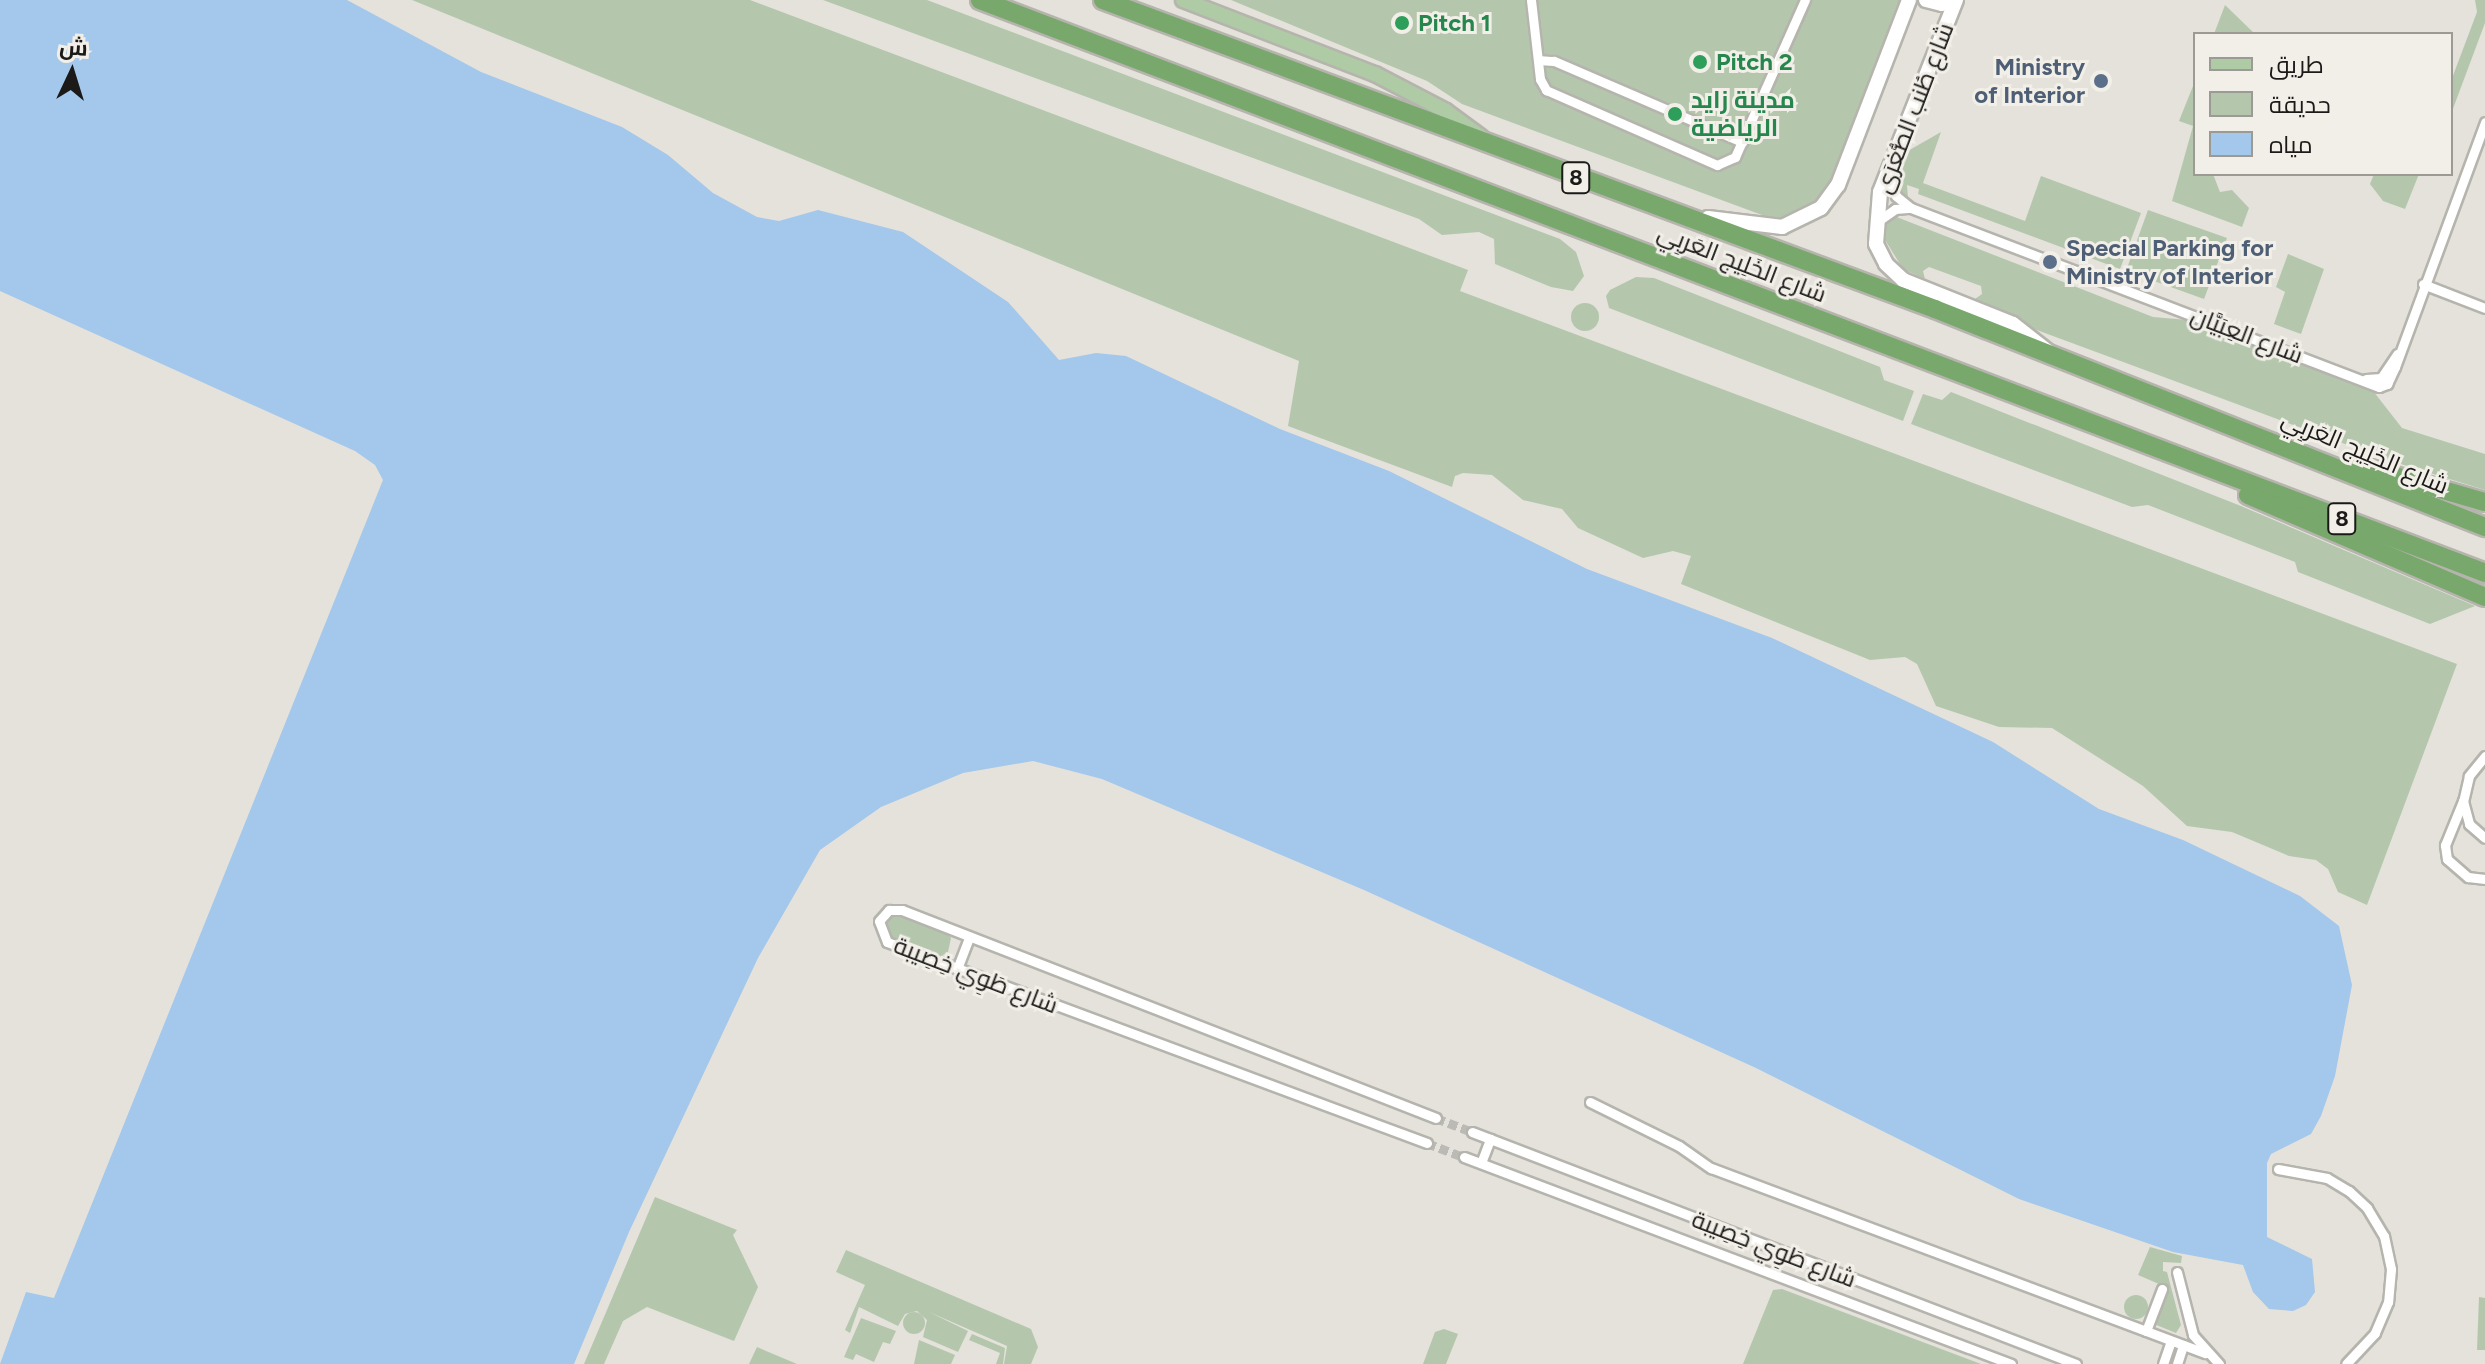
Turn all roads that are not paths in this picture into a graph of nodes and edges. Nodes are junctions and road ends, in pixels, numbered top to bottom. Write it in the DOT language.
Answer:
graph roads {
  1 [pos="980,0"];
  2 [pos="1103,0"];
  3 [pos="1183,0"];
  4 [pos="1531,0"];
  5 [pos="1805,0"];
  6 [pos="1909,0"];
  7 [pos="1926,0"];
  8 [pos="1954,0"];
  9 [pos="1538,60"];
  10 [pos="2485,124"];
  11 [pos="1742,142"];
  12 [pos="1489,146"];
  13 [pos="1888,171"];
  14 [pos="1911,208"];
  15 [pos="1669,211"];
  16 [pos="1874,229"];
  17 [pos="2423,284"];
  18 [pos="2485,308"];
  19 [pos="2050,353"];
  20 [pos="2322,458"];
  21 [pos="2198,464"];
  22 [pos="2485,502"];
  23 [pos="2485,527"];
  24 [pos="2485,573"];
  25 [pos="2485,597"];
  26 [pos="2485,756"];
  27 [pos="2463,801"];
  28 [pos="2485,838"];
  29 [pos="2485,879"];
  30 [pos="969,937"];
  31 [pos="957,969"];
  32 [pos="1590,1102"];
  33 [pos="1436,1118"];
  34 [pos="1472,1132"];
  35 [pos="1490,1139"];
  36 [pos="1427,1143"];
  37 [pos="1464,1157"];
  38 [pos="1481,1163"];
  39 [pos="2278,1169"];
  40 [pos="2177,1272"];
  41 [pos="2162,1289"];
  42 [pos="2146,1331"];
  43 [pos="2171,1341"];
  44 [pos="2183,1345"];
  45 [pos="2205,1353"];
  46 [pos="2011,1364"];
  47 [pos="2076,1364"];
  48 [pos="2163,1364"];
  49 [pos="2177,1364"];
  50 [pos="2219,1364"];
  51 [pos="2346,1364"];
  1 -- 21 [label="highway, شارع الخَلِيج العَربِي / 8"];
  2 -- 12 [label="highway, شارع الخَلِيج العَربِي / 8"];
  3 -- 12 [label="main road"];
  4 -- 9 [label="street"];
  5 -- 11 [label="street"];
  6 -- 15 [label="street, شارع طُنب الصُّغرَى"];
  7 -- 8 [label="street"];
  8 -- 13 [label="street, شارع طُنب الصُّغرَى"];
  9 -- 11 [label="street"];
  9 -- 11 [label="street"];
  10 -- 17 [label="street, شارع العِبَيَّان"];
  12 -- 15 [label="highway, شارع الخَلِيج العَربِي / 8"];
  13 -- 14 [label="street"];
  13 -- 16 [label="street, شارع طُنب الصُّغرَى"];
  14 -- 16 [label="street"];
  14 -- 17 [label="street, شارع العِبَيَّان"];
  15 -- 19 [label="highway, شارع الخَلِيج العَربِي / 8"];
  16 -- 19 [label="street"];
  17 -- 18 [label="street"];
  19 -- 20 [label="highway, شارع الخَلِيج العَربِي / 8"];
  20 -- 22 [label="highway"];
  20 -- 23 [label="highway, شارع الخَلِيج العَربِي / 8"];
  21 -- 24 [label="highway, شارع الخَلِيج العَربِي / 8"];
  21 -- 25 [label="highway"];
  26 -- 27 [label="street"];
  27 -- 28 [label="street"];
  27 -- 29 [label="street"];
  30 -- 31 [label="street"];
  30 -- 31 [label="street, شارع طَوِي خِصِيبة"];
  30 -- 33 [label="street, شارع طَوِي خِصِيبة"];
  31 -- 36 [label="street, شارع طَوِي خِصِيبة"];
  32 -- 42 [label="street"];
  34 -- 35 [label="street, شارع طَوِي خِصِيبة"];
  35 -- 38 [label="street"];
  35 -- 47 [label="street, شارع طَوِي خِصِيبة"];
  37 -- 38 [label="street, شارع طَوِي خِصِيبة"];
  38 -- 46 [label="street, شارع طَوِي خِصِيبة"];
  39 -- 51 [label="street"];
  40 -- 45 [label="street"];
  41 -- 42 [label="street"];
  42 -- 43 [label="street"];
  43 -- 44 [label="street"];
  43 -- 48 [label="street"];
  44 -- 45 [label="street"];
  44 -- 49 [label="street"];
  45 -- 50 [label="street"];
}
